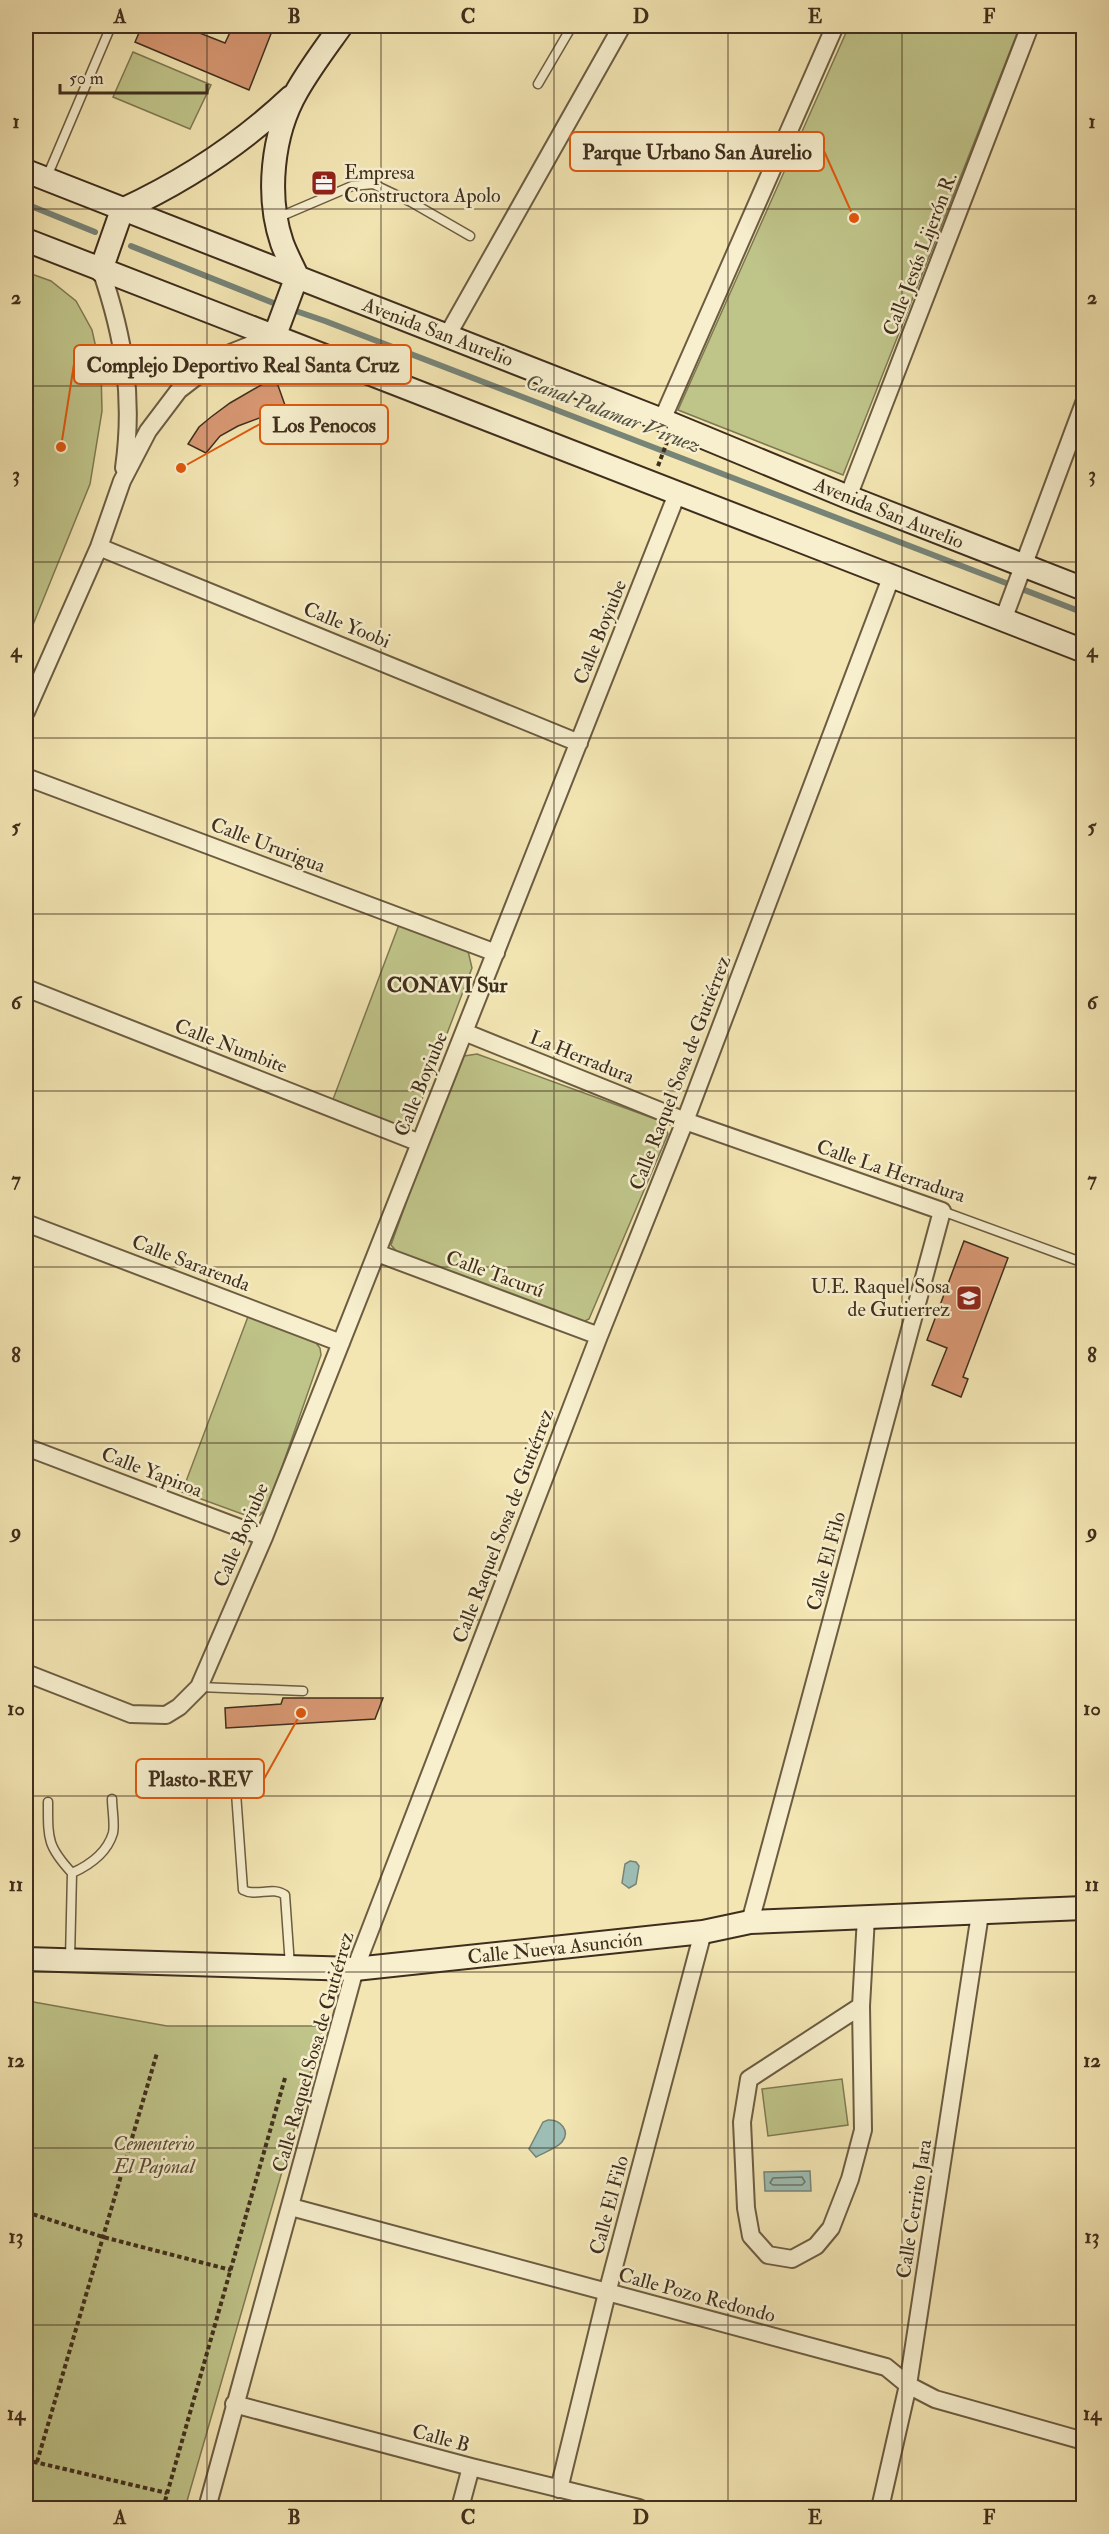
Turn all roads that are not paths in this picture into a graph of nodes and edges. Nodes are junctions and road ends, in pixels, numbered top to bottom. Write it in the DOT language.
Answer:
graph roads {
  1 [pos="111,26"];
  2 [pos="341,26"];
  3 [pos="572,26"];
  4 [pos="622,26"];
  5 [pos="835,26"];
  6 [pos="1030,26"];
  7 [pos="538,84"];
  8 [pos="296,92"];
  9 [pos="36,176"];
  10 [pos="122,213"];
  11 [pos="277,218"];
  12 [pos="470,236"];
  13 [pos="26,240"];
  14 [pos="102,267"];
  15 [pos="295,282"];
  16 [pos="277,330"];
  17 [pos="447,336"];
  18 [pos="1083,403"];
  19 [pos="666,428"];
  20 [pos="122,481"];
  21 [pos="677,494"];
  22 [pos="848,497"];
  23 [pos="99,547"];
  24 [pos="1022,571"];
  25 [pos="892,575"];
  26 [pos="1083,589"];
  27 [pos="1005,615"];
  28 [pos="1083,651"];
  29 [pos="26,712"];
  30 [pos="579,743"];
  31 [pos="26,777"];
  32 [pos="496,953"];
  33 [pos="26,988"];
  34 [pos="464,1032"];
  35 [pos="685,1121"];
  36 [pos="420,1143"];
  37 [pos="942,1210"];
  38 [pos="26,1223"];
  39 [pos="377,1253"];
  40 [pos="1083,1263"];
  41 [pos="599,1336"];
  42 [pos="341,1343"];
  43 [pos="26,1447"];
  44 [pos="264,1537"];
  45 [pos="26,1673"];
  46 [pos="199,1687"];
  47 [pos="303,1691"];
  48 [pos="234,1779"];
  49 [pos="112,1799"];
  50 [pos="48,1803"];
  51 [pos="72,1873"];
  52 [pos="1083,1908"];
  53 [pos="980,1914"];
  54 [pos="866,1917"];
  55 [pos="750,1923"];
  56 [pos="703,1932"];
  57 [pos="26,1959"];
  58 [pos="70,1960"];
  59 [pos="290,1967"];
  60 [pos="355,1969"];
  61 [pos="861,2006"];
  62 [pos="291,2207"];
  63 [pos="607,2293"];
  64 [pos="908,2385"];
  65 [pos="234,2404"];
  66 [pos="1083,2441"];
  67 [pos="471,2467"];
  68 [pos="559,2489"];
  69 [pos="207,2508"];
  70 [pos="460,2508"];
  71 [pos="639,2508"];
  72 [pos="880,2508"];
  1 -- 9 [label="lane"];
  2 -- 8 [label="main road"];
  3 -- 7 [label="lane"];
  4 -- 17 [label="street"];
  5 -- 19 [label="street"];
  6 -- 22 [label="street, Calle Jesús Lijerón R."];
  8 -- 10 [label="main road"];
  8 -- 11 [label="main road"];
  9 -- 10 [label="main road, Avenida San Aurelio"];
  10 -- 14 [label="main road"];
  10 -- 15 [label="main road, Avenida San Aurelio"];
  11 -- 12 [label="lane"];
  11 -- 15 [label="main road"];
  13 -- 14 [label="main road"];
  14 -- 16 [label="main road"];
  14 -- 20 [label="street"];
  15 -- 16 [label="main road"];
  15 -- 17 [label="main road, Avenida San Aurelio"];
  16 -- 20 [label="street"];
  16 -- 21 [label="main road"];
  17 -- 19 [label="main road, Avenida San Aurelio"];
  18 -- 24 [label="street"];
  19 -- 22 [label="main road, Avenida San Aurelio"];
  20 -- 23 [label="street"];
  21 -- 25 [label="main road"];
  21 -- 30 [label="street, Calle Boyiube"];
  22 -- 24 [label="main road, Avenida San Aurelio"];
  23 -- 29 [label="street"];
  23 -- 30 [label="street, Calle Yoobi"];
  24 -- 26 [label="main road, Avenida San Aurelio"];
  24 -- 27 [label="street"];
  25 -- 27 [label="main road"];
  25 -- 35 [label="street, Calle Raquel Sosa de Gutiérrez"];
  27 -- 28 [label="main road"];
  30 -- 32 [label="street, Calle Boyiube"];
  31 -- 32 [label="street, Calle Ururigua"];
  32 -- 34 [label="street, Calle Boyiube"];
  33 -- 36 [label="street, Calle Numbite"];
  34 -- 35 [label="street, La Herradura"];
  34 -- 36 [label="street, Calle Boyiube"];
  35 -- 37 [label="street, Calle La Herradura"];
  35 -- 41 [label="street, Calle Raquel Sosa de Gutiérrez"];
  36 -- 39 [label="street, Calle Boyiube"];
  37 -- 40 [label="lane, Calle La Herradura"];
  37 -- 55 [label="street, Calle El Filo"];
  38 -- 42 [label="street, Calle Sararenda"];
  39 -- 41 [label="street, Calle Tacurú"];
  39 -- 42 [label="street, Calle Boyiube"];
  41 -- 60 [label="street, Calle Raquel Sosa de Gutiérrez"];
  42 -- 44 [label="street, Calle Boyiube"];
  43 -- 44 [label="street, Calle Yapiroa"];
  44 -- 46 [label="street, Calle Boyiube"];
  45 -- 46 [label="street"];
  46 -- 47 [label="lane"];
  48 -- 59 [label="lane"];
  49 -- 51 [label="lane"];
  50 -- 51 [label="lane"];
  51 -- 58 [label="lane"];
  52 -- 53 [label="main road, Calle Nueva Asunción"];
  53 -- 54 [label="main road, Calle Nueva Asunción"];
  53 -- 64 [label="street, Calle Cerrito Jara"];
  54 -- 55 [label="main road, Calle Nueva Asunción"];
  54 -- 61 [label="street"];
  55 -- 56 [label="main road, Calle Nueva Asunción"];
  56 -- 60 [label="main road, Calle Nueva Asunción"];
  56 -- 63 [label="street, Calle El Filo"];
  57 -- 58 [label="main road, Calle Nueva Asunción"];
  58 -- 59 [label="main road, Calle Nueva Asunción"];
  59 -- 60 [label="main road, Calle Nueva Asunción"];
  60 -- 62 [label="street, Calle Raquel Sosa de Gutiérrez"];
  61 -- 61 [label="street"];
  62 -- 63 [label="street, Calle Pozo Redondo"];
  62 -- 65 [label="street, Calle Raquel Sosa de Gutiérrez"];
  63 -- 64 [label="street, Calle Pozo Redondo"];
  63 -- 68 [label="street, Calle El Filo"];
  64 -- 66 [label="street, Calle Pozo Redondo"];
  64 -- 72 [label="street, Calle Cerrito Jara"];
  65 -- 67 [label="street, Calle B"];
  65 -- 69 [label="street, Calle Raquel Sosa de Gutiérrez"];
  67 -- 68 [label="street, Calle B"];
  67 -- 70 [label="street"];
  68 -- 71 [label="street, Calle B"];
}
